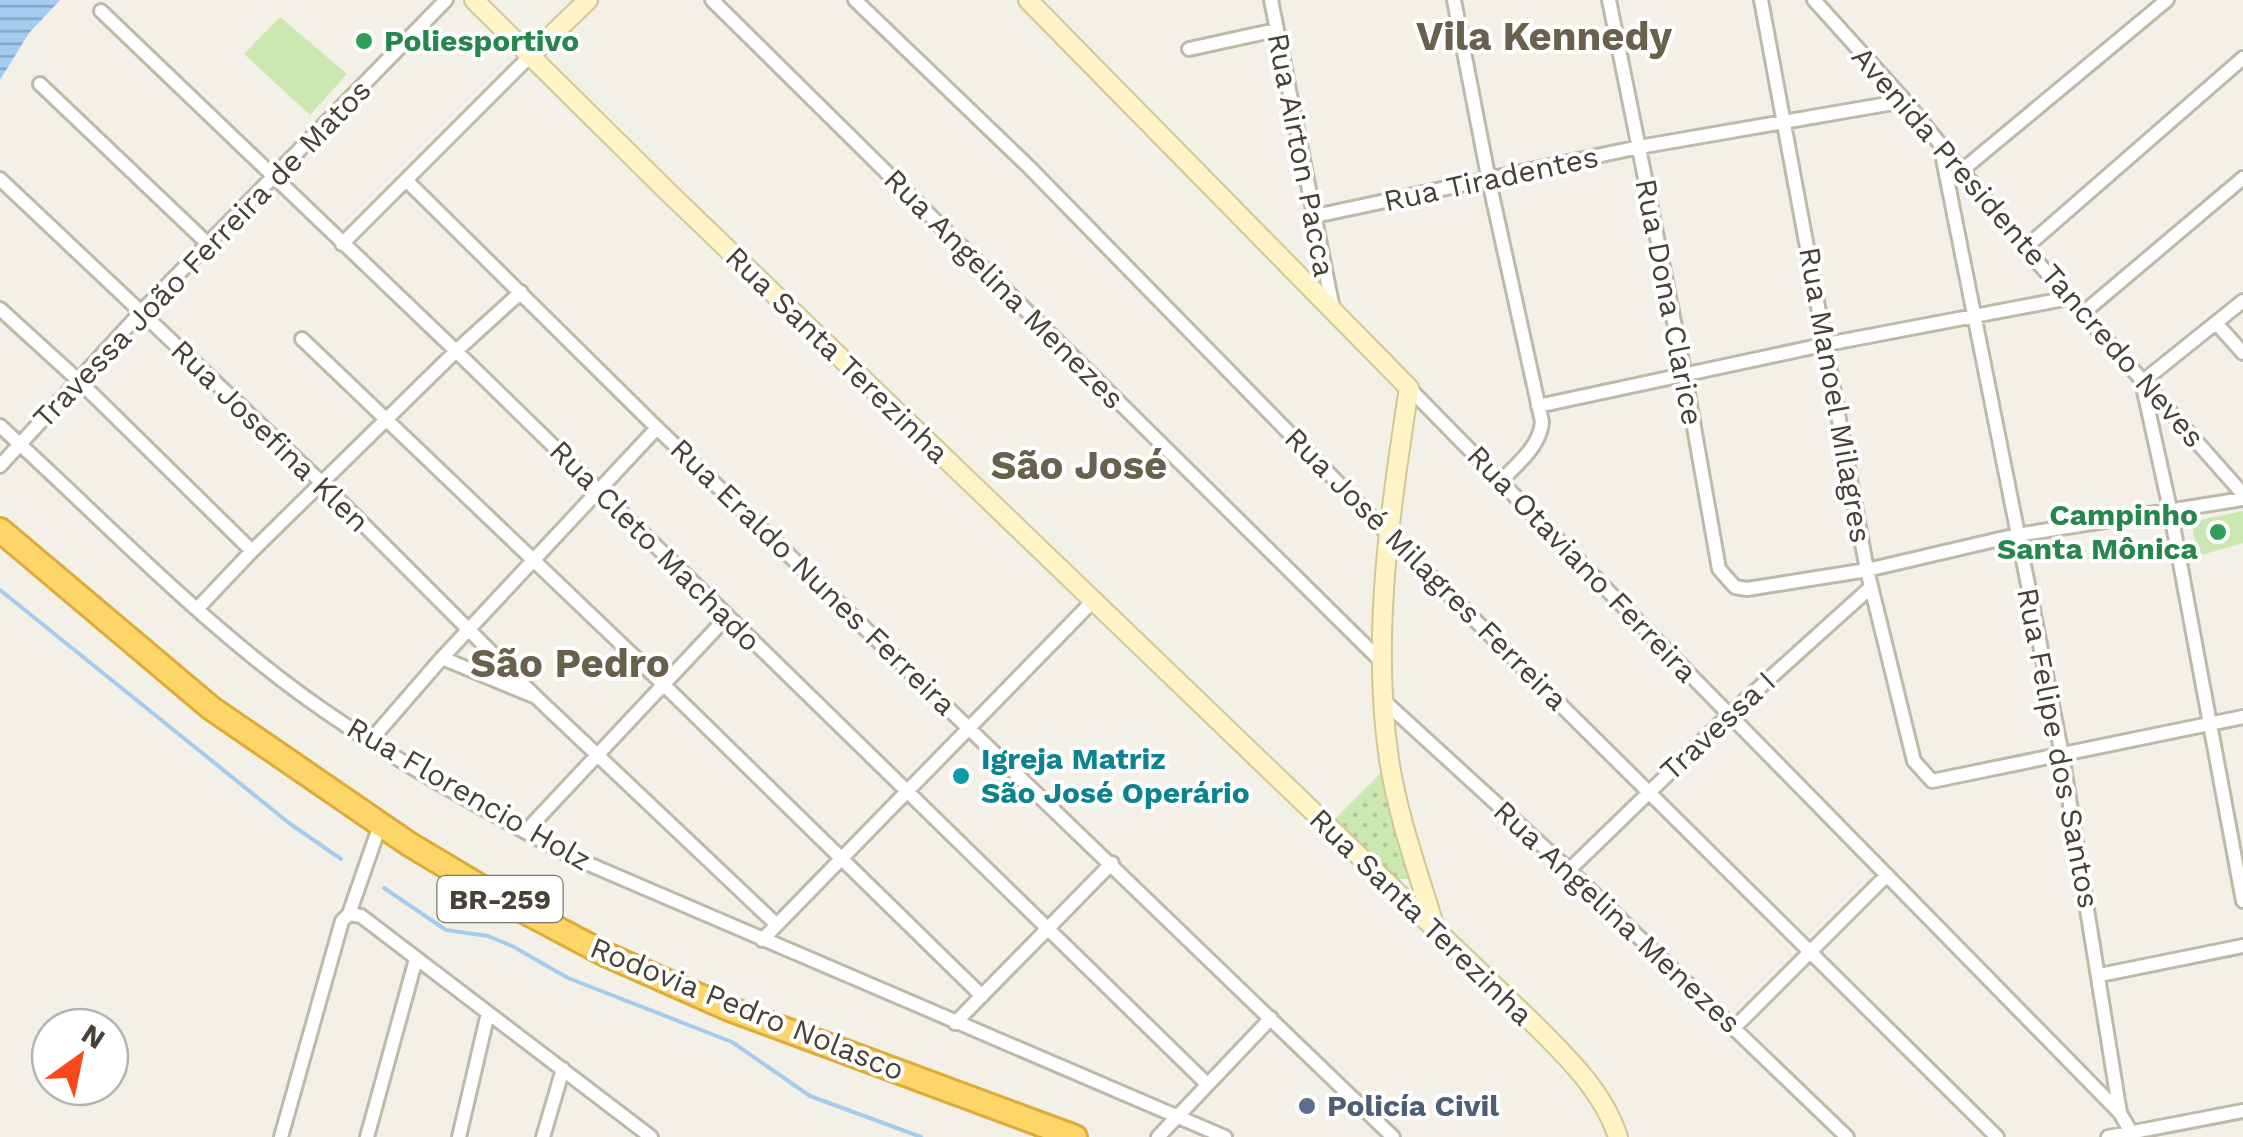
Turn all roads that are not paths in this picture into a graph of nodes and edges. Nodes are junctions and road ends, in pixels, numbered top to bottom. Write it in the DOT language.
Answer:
graph roads {
  1 [pos="446,0"];
  2 [pos="474,0"];
  3 [pos="588,0"];
  4 [pos="712,0"];
  5 [pos="856,0"];
  6 [pos="1028,0"];
  7 [pos="1270,0"];
  8 [pos="1454,0"];
  9 [pos="1610,0"];
  10 [pos="1761,0"];
  11 [pos="1814,0"];
  12 [pos="2168,0"];
  13 [pos="102,11"];
  14 [pos="1276,30"];
  15 [pos="1189,49"];
  16 [pos="530,56"];
  17 [pos="2243,58"];
  18 [pos="40,84"];
  19 [pos="1905,101"];
  20 [pos="1784,121"];
  21 [pos="1639,148"];
  22 [pos="1942,148"];
  23 [pos="1960,172"];
  24 [pos="272,175"];
  25 [pos="2243,178"];
  26 [pos="0,179"];
  27 [pos="407,181"];
  28 [pos="1489,181"];
  29 [pos="1314,216"];
  30 [pos="208,244"];
  31 [pos="342,244"];
  32 [pos="2025,248"];
  33 [pos="521,292"];
  34 [pos="2070,298"];
  35 [pos="2243,301"];
  36 [pos="0,309"];
  37 [pos="1332,309"];
  38 [pos="141,312"];
  39 [pos="2084,313"];
  40 [pos="1975,317"];
  41 [pos="2216,323"];
  42 [pos="302,340"];
  43 [pos="1827,344"];
  44 [pos="456,350"];
  45 [pos="2243,353"];
  46 [pos="1685,376"];
  47 [pos="79,381"];
  48 [pos="2142,382"];
  49 [pos="1409,388"];
  50 [pos="1538,406"];
  51 [pos="388,420"];
  52 [pos="0,426"];
  53 [pos="657,428"];
  54 [pos="21,445"];
  55 [pos="0,466"];
  56 [pos="1502,480"];
  57 [pos="322,483"];
  58 [pos="600,491"];
  59 [pos="2243,496"];
  60 [pos="2170,508"];
  61 [pos="0,530"];
  62 [pos="1389,534"];
  63 [pos="2017,535"];
  64 [pos="252,551"];
  65 [pos="535,562"];
  66 [pos="1867,570"];
  67 [pos="1871,587"];
  68 [pos="1092,601"];
  69 [pos="197,610"];
  70 [pos="726,617"];
  71 [pos="468,630"];
  72 [pos="442,658"];
  73 [pos="1382,662"];
  74 [pos="664,684"];
  75 [pos="536,697"];
  76 [pos="1383,700"];
  77 [pos="1730,714"];
  78 [pos="2243,717"];
  79 [pos="2210,724"];
  80 [pos="971,728"];
  81 [pos="370,741"];
  82 [pos="598,753"];
  83 [pos="2062,755"];
  84 [pos="908,790"];
  85 [pos="1649,791"];
  86 [pos="380,825"];
  87 [pos="525,832"];
  88 [pos="841,858"];
  89 [pos="1112,863"];
  90 [pos="1569,870"];
  91 [pos="1887,875"];
  92 [pos="1422,886"];
  93 [pos="1397,894"];
  94 [pos="2243,901"];
  95 [pos="349,914"];
  96 [pos="777,925"];
  97 [pos="1047,928"];
  98 [pos="1436,929"];
  99 [pos="762,940"];
  100 [pos="2243,946"];
  101 [pos="1809,952"];
  102 [pos="416,959"];
  103 [pos="2100,975"];
  104 [pos="982,996"];
  105 [pos="488,1013"];
  106 [pos="1271,1018"];
  107 [pos="955,1023"];
  108 [pos="1734,1028"];
  109 [pos="563,1069"];
  110 [pos="1206,1083"];
  111 [pos="2243,1110"];
  112 [pos="2120,1113"];
  113 [pos="1174,1116"];
  114 [pos="631,1130"];
  115 [pos="2131,1132"];
  116 [pos="281,1137"];
  117 [pos="367,1137"];
  118 [pos="459,1137"];
  119 [pos="544,1137"];
  120 [pos="651,1137"];
  121 [pos="1075,1137"];
  122 [pos="1158,1137"];
  123 [pos="1224,1137"];
  124 [pos="1394,1137"];
  125 [pos="1618,1137"];
  126 [pos="1847,1137"];
  127 [pos="1997,1137"];
  128 [pos="2108,1137"];
  1 -- 24 [label="street, Travessa João Ferreira de Matos"];
  2 -- 16 [label="street, Rua Santa Terezinha"];
  3 -- 16 [label="street"];
  4 -- 73 [label="street, Rua Angelina Menezes"];
  5 -- 62 [label="street, Rua José Milagres Ferreira"];
  6 -- 37 [label="street, Rua Otaviano Ferreira"];
  7 -- 14 [label="street, Rua Airton Pacca"];
  8 -- 28 [label="street"];
  9 -- 21 [label="street, Rua Dona Clarice"];
  10 -- 20 [label="street, Rua Manoel Milagres"];
  11 -- 19 [label="street, Avenida Presidente Tancredo Neves"];
  12 -- 23 [label="street"];
  13 -- 24 [label="street, Rua Cleto Machado"];
  14 -- 15 [label="street"];
  14 -- 29 [label="street, Rua Airton Pacca"];
  16 -- 27 [label="street"];
  16 -- 68 [label="street, Rua Santa Terezinha"];
  17 -- 32 [label="street"];
  18 -- 30 [label="street"];
  19 -- 20 [label="street, Rua Tiradentes"];
  19 -- 22 [label="street, Avenida Presidente Tancredo Neves"];
  20 -- 21 [label="street, Rua Tiradentes"];
  20 -- 43 [label="street, Rua Manoel Milagres"];
  21 -- 28 [label="street, Rua Tiradentes"];
  21 -- 46 [label="street, Rua Dona Clarice"];
  22 -- 23 [label="street, Avenida Presidente Tancredo Neves"];
  22 -- 40 [label="street, Rua Felipe dos Santos"];
  23 -- 32 [label="street, Avenida Presidente Tancredo Neves"];
  24 -- 30 [label="street, Travessa João Ferreira de Matos"];
  24 -- 31 [label="street, Rua Cleto Machado"];
  25 -- 39 [label="street"];
  26 -- 38 [label="street, Rua Josefina Klen"];
  27 -- 31 [label="street"];
  27 -- 33 [label="street, Rua Eraldo Nunes Ferreira"];
  28 -- 29 [label="street, Rua Tiradentes"];
  28 -- 50 [label="street"];
  29 -- 37 [label="street, Rua Airton Pacca"];
  30 -- 38 [label="street, Travessa João Ferreira de Matos"];
  31 -- 44 [label="street, Rua Cleto Machado"];
  32 -- 34 [label="street, Avenida Presidente Tancredo Neves"];
  33 -- 44 [label="street"];
  33 -- 53 [label="street, Rua Eraldo Nunes Ferreira"];
  34 -- 39 [label="street, Avenida Presidente Tancredo Neves"];
  34 -- 40 [label="street"];
  35 -- 41 [label="street"];
  36 -- 47 [label="street"];
  37 -- 49 [label="street, Rua Otaviano Ferreira"];
  38 -- 47 [label="street, Travessa João Ferreira de Matos"];
  38 -- 57 [label="street, Rua Josefina Klen"];
  39 -- 48 [label="street, Avenida Presidente Tancredo Neves"];
  40 -- 43 [label="street"];
  40 -- 63 [label="street, Rua Felipe dos Santos"];
  41 -- 45 [label="street"];
  41 -- 48 [label="street"];
  42 -- 51 [label="street"];
  43 -- 46 [label="street"];
  43 -- 66 [label="street, Rua Manoel Milagres"];
  44 -- 51 [label="street"];
  44 -- 58 [label="street, Rua Cleto Machado"];
  46 -- 50 [label="street"];
  46 -- 66 [label="street, Rua Dona Clarice"];
  47 -- 54 [label="street, Travessa João Ferreira de Matos"];
  47 -- 64 [label="street"];
  48 -- 59 [label="street, Avenida Presidente Tancredo Neves"];
  48 -- 60 [label="street"];
  49 -- 56 [label="street, Rua Otaviano Ferreira"];
  49 -- 62 [label="street"];
  50 -- 56 [label="street"];
  51 -- 57 [label="street"];
  51 -- 65 [label="street"];
  52 -- 54 [label="street, Rua Florencio Holz"];
  53 -- 58 [label="street"];
  53 -- 80 [label="street, Rua Eraldo Nunes Ferreira"];
  54 -- 55 [label="street, Travessa João Ferreira de Matos"];
  54 -- 69 [label="street, Rua Florencio Holz"];
  56 -- 77 [label="street, Rua Otaviano Ferreira"];
  57 -- 64 [label="street"];
  57 -- 71 [label="street, Rua Josefina Klen"];
  58 -- 65 [label="street"];
  58 -- 70 [label="street, Rua Cleto Machado"];
  59 -- 60 [label="street"];
  60 -- 63 [label="street"];
  60 -- 79 [label="street"];
  61 -- 86 [label="highway, Rodovia Pedro Nolasco / BR-259"];
  62 -- 73 [label="street"];
  62 -- 85 [label="street, Rua José Milagres Ferreira"];
  63 -- 66 [label="street"];
  63 -- 83 [label="street, Rua Felipe dos Santos"];
  64 -- 69 [label="street"];
  65 -- 71 [label="street"];
  65 -- 74 [label="street"];
  66 -- 67 [label="street, Rua Manoel Milagres"];
  67 -- 77 [label="street, Travessa I"];
  67 -- 83 [label="street, Rua Manoel Milagres"];
  68 -- 80 [label="street"];
  68 -- 93 [label="street, Rua Santa Terezinha"];
  69 -- 81 [label="street, Rua Florencio Holz"];
  70 -- 74 [label="street"];
  70 -- 84 [label="street, Rua Cleto Machado"];
  71 -- 72 [label="street"];
  71 -- 75 [label="street, Rua Josefina Klen"];
  72 -- 75 [label="street"];
  72 -- 81 [label="street"];
  73 -- 76 [label="street"];
  74 -- 82 [label="street"];
  74 -- 88 [label="street"];
  75 -- 82 [label="street, Rua Josefina Klen"];
  76 -- 90 [label="street, Rua Angelina Menezes"];
  76 -- 92 [label="street"];
  77 -- 85 [label="street, Travessa I"];
  77 -- 91 [label="street, Rua Otaviano Ferreira"];
  78 -- 79 [label="street"];
  79 -- 83 [label="street"];
  79 -- 94 [label="street"];
  80 -- 84 [label="street"];
  80 -- 89 [label="street, Rua Eraldo Nunes Ferreira"];
  81 -- 87 [label="street, Rua Florencio Holz"];
  82 -- 87 [label="street"];
  82 -- 96 [label="street, Rua Josefina Klen"];
  83 -- 103 [label="street, Rua Felipe dos Santos"];
  84 -- 88 [label="street"];
  84 -- 97 [label="street, Rua Cleto Machado"];
  85 -- 90 [label="street, Travessa I"];
  85 -- 101 [label="street, Rua José Milagres Ferreira"];
  86 -- 95 [label="street"];
  86 -- 121 [label="highway, Rodovia Pedro Nolasco / BR-259"];
  87 -- 99 [label="street, Rua Florencio Holz"];
  88 -- 96 [label="street"];
  88 -- 104 [label="street"];
  89 -- 97 [label="street"];
  89 -- 106 [label="street, Rua Eraldo Nunes Ferreira"];
  90 -- 108 [label="street, Rua Angelina Menezes"];
  91 -- 101 [label="street"];
  91 -- 112 [label="street, Rua Otaviano Ferreira"];
  92 -- 93 [label="street"];
  92 -- 98 [label="street"];
  93 -- 98 [label="street, Rua Santa Terezinha"];
  95 -- 102 [label="street"];
  95 -- 116 [label="street"];
  96 -- 99 [label="street"];
  97 -- 104 [label="street"];
  97 -- 110 [label="street, Rua Cleto Machado"];
  98 -- 125 [label="street, Rua Santa Terezinha"];
  99 -- 107 [label="street, Rua Florencio Holz"];
  100 -- 103 [label="street"];
  101 -- 108 [label="street"];
  101 -- 127 [label="street, Rua José Milagres Ferreira"];
  102 -- 105 [label="street"];
  102 -- 117 [label="street"];
  103 -- 112 [label="street, Rua Felipe dos Santos"];
  104 -- 107 [label="street"];
  105 -- 109 [label="street"];
  105 -- 118 [label="street"];
  106 -- 110 [label="street"];
  106 -- 124 [label="street, Rua Eraldo Nunes Ferreira"];
  107 -- 113 [label="street, Rua Florencio Holz"];
  108 -- 126 [label="street, Rua Angelina Menezes"];
  109 -- 114 [label="street"];
  109 -- 119 [label="street"];
  110 -- 113 [label="street"];
  111 -- 115 [label="street"];
  112 -- 115 [label="street, Rua Otaviano Ferreira"];
  113 -- 122 [label="street"];
  113 -- 123 [label="street, Rua Florencio Holz"];
  114 -- 120 [label="street"];
  115 -- 128 [label="street"];
}
